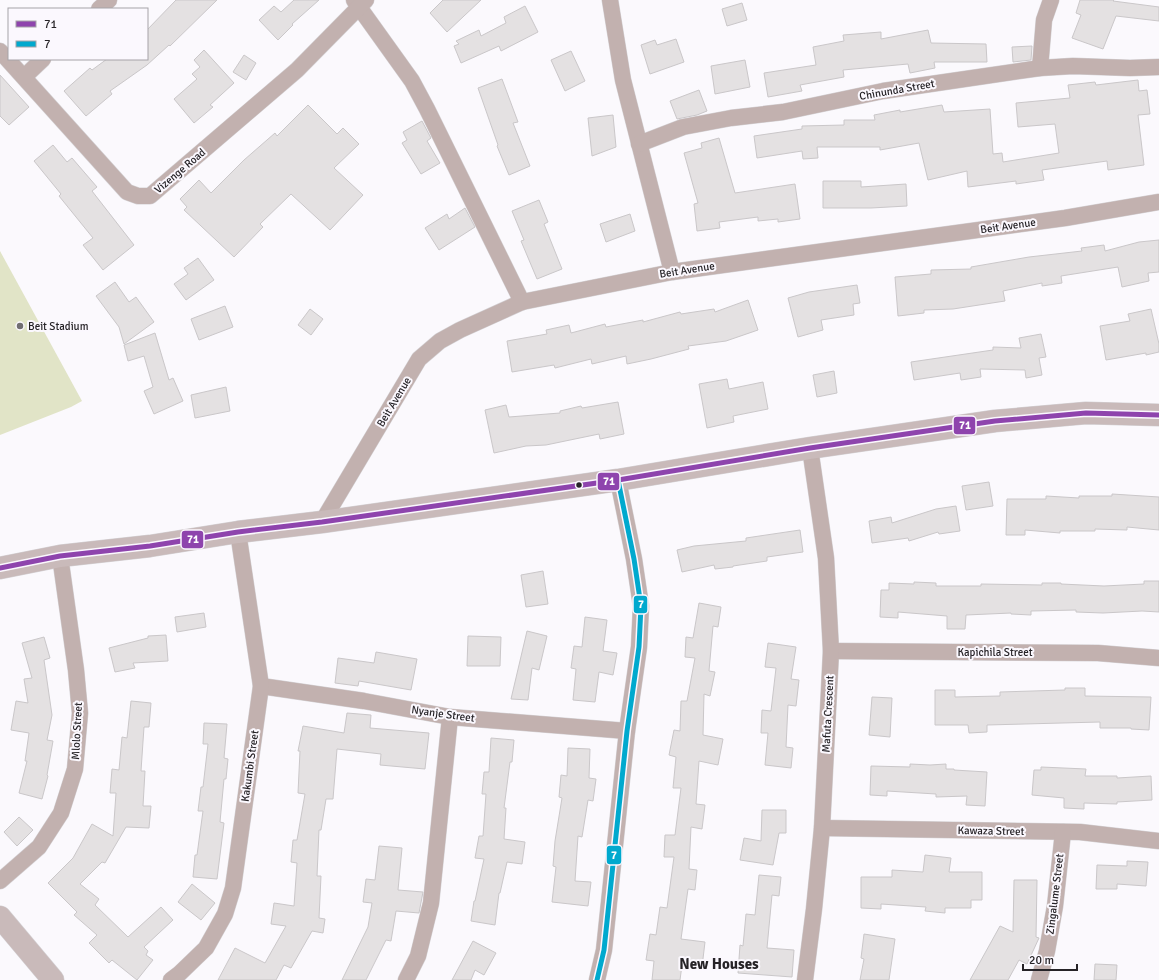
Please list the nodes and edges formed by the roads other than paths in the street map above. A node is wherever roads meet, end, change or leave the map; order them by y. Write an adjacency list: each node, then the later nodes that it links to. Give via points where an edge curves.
1 (109, 0): 5 (street)
2 (610, 0): 13 (street, via 623,80)
3 (1051, 0): 11 (street, via 1044,20)
4 (359, 2): 12 (street, Vizenge Road, via 297,70 150,196 138,196 127,192); 16 (street, via 412,81)
5 (100, 8)
6 (0, 51): 7 (street, Vizenge Road)
7 (8, 60)
8 (8, 60): 12 (street, Vizenge Road)
9 (42, 60): 12 (street)
10 (1159, 67): 11 (street, Chinunda Street)
11 (1040, 68): 13 (street, Chinunda Street, via 883,91 783,112 683,127)
12 (24, 77)
13 (639, 144): 15 (street)
14 (1159, 202): 15 (street, Beit Avenue, via 1065,218)
15 (672, 272): 16 (street, Beit Avenue)
16 (522, 302): 20 (street, Beit Avenue, via 440,341 419,360)
17 (1159, 415): 18 (street, via 1086,413 995,421)
18 (810, 448): 19 (street); 24 (street, Mafuta Crescent, via 826,558)
19 (618, 480): 20 (street); 28 (street, via 641,606 639,647)
20 (322, 522): 21 (street)
21 (238, 532): 22 (street, via 150,546); 26 (street, Kakumbi Street)
22 (60, 556): 23 (street); 32 (street, Mlolo Street, via 80,712 75,769 62,813 39,847)
23 (0, 568)
24 (831, 651): 25 (street, Kapichila Street, via 1098,653); 29 (street, Mafuta Crescent)
25 (1159, 658)
26 (261, 686): 27 (street, Nyanje Street); 35 (street, Kakumbi Street, via 233,888 225,914 206,948)
27 (450, 717): 28 (street, Nyanje Street); 36 (street, via 431,903 418,956)
28 (627, 731): 37 (street, via 604,950)
29 (822, 828): 30 (street, Kawaza Street); 38 (street, Mafuta Crescent)
30 (1063, 832): 31 (street, Kawaza Street); 39 (street, Zingalume Street, via 1055,906)
31 (1159, 841)
32 (0, 881)
33 (0, 917): 34 (street)
34 (53, 980)
35 (171, 980)
36 (406, 980)
37 (597, 980)
38 (805, 980)
39 (1039, 980)

